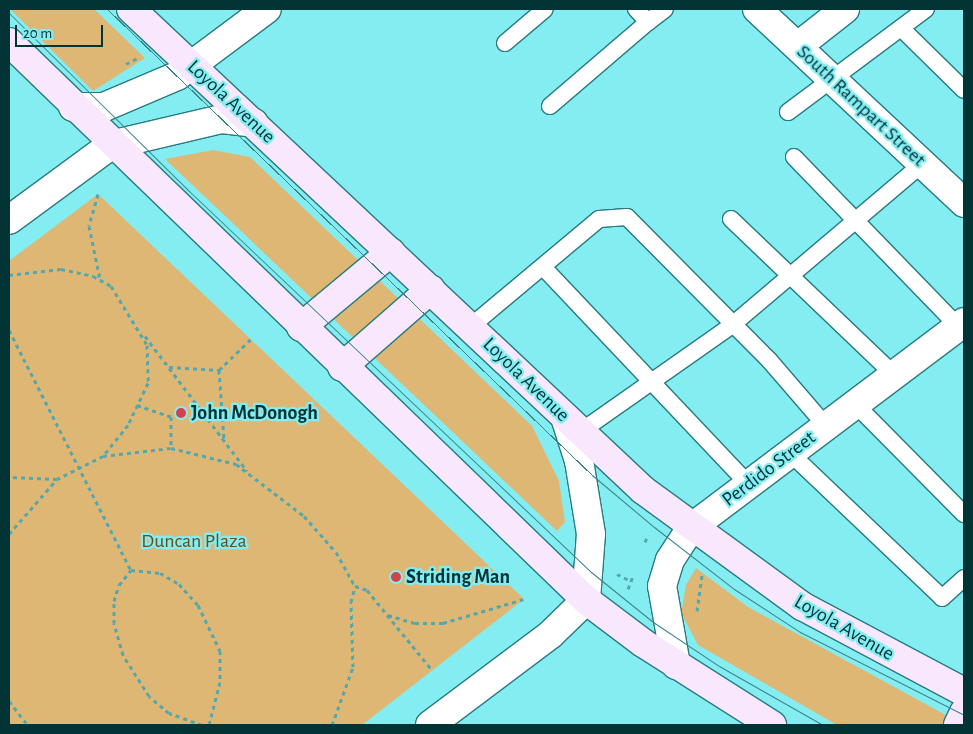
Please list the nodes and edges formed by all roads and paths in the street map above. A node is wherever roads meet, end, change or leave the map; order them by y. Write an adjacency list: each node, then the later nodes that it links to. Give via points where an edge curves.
1 (131, 9): 14 (main road, Loyola Avenue)
2 (267, 9): 14 (street)
3 (545, 9): 12 (lane)
4 (636, 9): 9 (lane)
5 (665, 9): 9 (lane)
6 (757, 9): 13 (street, South Rampart Street)
7 (845, 9): 13 (street)
8 (926, 9): 10 (lane)
9 (648, 22): 17 (lane)
10 (901, 28): 15 (lane); 16 (lane)
11 (9, 42): 18 (main road)
12 (505, 43)
13 (798, 46): 15 (street, South Rampart Street)
14 (192, 65): 18 (street, via 177,76 104,107); 20 (main road, Loyola Avenue)
15 (832, 79): 19 (lane); 23 (street, South Rampart Street)
16 (964, 90)
17 (550, 106)
18 (73, 107): 21 (main road)
19 (788, 112)
20 (254, 123): 21 (street, via 222,120); 29 (main road, Loyola Avenue)
21 (112, 145): 27 (street); 37 (main road)
22 (794, 157): 28 (lane)
23 (922, 164): 25 (street, South Rampart Street); 28 (lane)
24 (98, 194): 33 (path, via 89,226)
25 (964, 203)
26 (731, 219): 32 (lane)
27 (9, 220)
28 (856, 220): 32 (lane); 35 (lane)
29 (391, 252): 34 (main road, Loyola Avenue); 37 (main road)
30 (543, 267): 36 (lane, via 599,219 627,217); 38 (lane); 46 (lane)
31 (9, 275): 33 (path, via 61,269)
32 (792, 277): 36 (lane); 45 (lane)
33 (100, 280): 39 (path, via 111,286)
34 (431, 290): 38 (main road, Loyola Avenue); 43 (main road)
35 (961, 324): 45 (street, Perdido Street)
36 (731, 326): 46 (lane); 50 (lane, via 769,360)
37 (301, 327): 43 (main road)
38 (470, 327): 49 (main road, Loyola Avenue)
39 (138, 328): 42 (path); 48 (path, via 147,345 148,383)
40 (9, 330): 55 (path)
41 (251, 339): 44 (path)
42 (168, 367): 44 (path); 51 (path)
43 (342, 367): 70 (main road)
44 (219, 370): 51 (path)
45 (894, 375): 47 (street, Perdido Street)
46 (653, 378): 49 (lane); 59 (lane)
47 (855, 404): 50 (street, Perdido Street); 60 (lane)
48 (137, 406): 52 (path, via 171,417); 54 (path)
49 (573, 425): 61 (main road, Loyola Avenue); 70 (street, via 591,534)
50 (826, 426): 53 (street, Perdido Street)
51 (224, 441): 56 (path)
52 (171, 448): 54 (path); 56 (path, via 211,454)
53 (790, 454): 59 (street, Perdido Street); 66 (lane, via 942,598)
54 (102, 456): 55 (path)
55 (80, 469): 58 (path); 63 (path)
56 (249, 473): 68 (path, via 304,516 336,552)
57 (9, 477): 58 (path)
58 (57, 479): 62 (path)
59 (748, 485): 61 (street, Perdido Street)
60 (964, 514)
61 (690, 528): 73 (street, Perdido Street, via 670,560 662,586); 75 (main road, Loyola Avenue, via 802,606)
62 (9, 534)
63 (131, 570): 79 (path, via 118,585 114,601 114,623 123,655 149,696 169,713); 80 (path, via 160,573 179,584 198,605 220,651 220,682)
64 (612, 572): 67 (path)
65 (702, 574): 72 (path)
66 (964, 578)
67 (631, 581)
68 (355, 586): 71 (path, via 367,590); 81 (path, via 351,602 353,667)
69 (524, 599): 71 (path, via 443,622 415,623)
70 (586, 600): 73 (main road); 82 (street, via 551,634)
71 (388, 615): 74 (path)
72 (696, 620)
73 (676, 665): 83 (main road)
74 (432, 670)
75 (964, 692)
76 (9, 701): 78 (path)
77 (964, 712): 84 (main road)
78 (28, 725)
79 (202, 725)
80 (209, 725)
81 (332, 725)
82 (430, 725)
83 (772, 725)
84 (958, 725)

